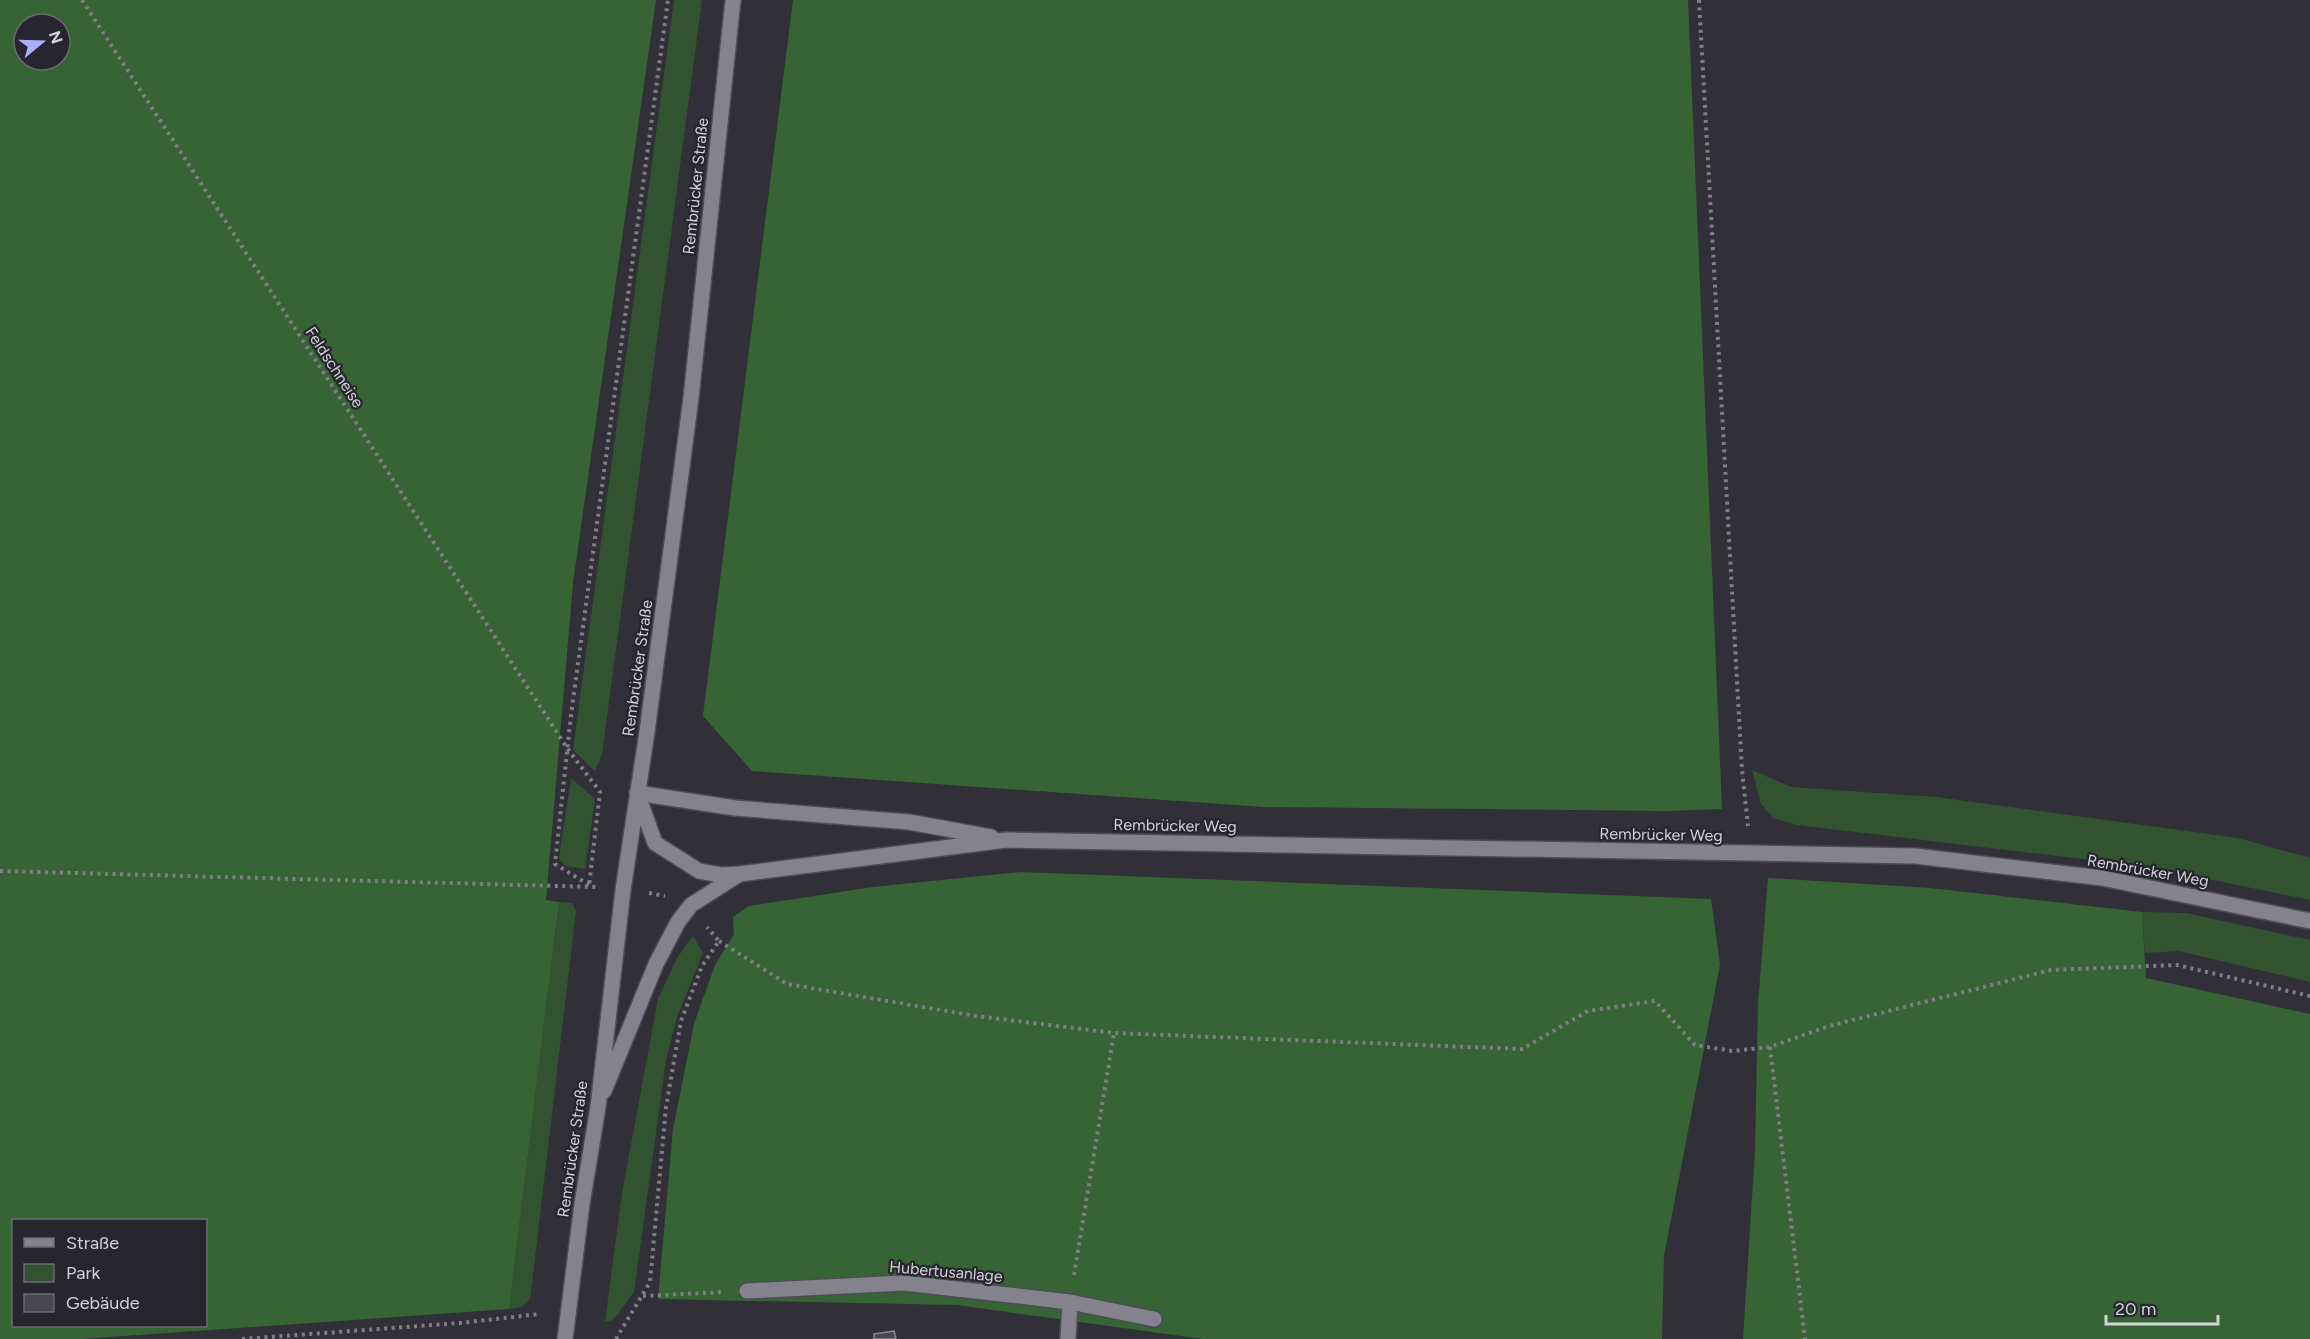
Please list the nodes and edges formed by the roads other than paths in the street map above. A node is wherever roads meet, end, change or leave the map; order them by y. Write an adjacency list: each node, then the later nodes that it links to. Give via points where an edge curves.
1 (733, 0): 2 (street, Rembrücker Straße, via 691,398)
2 (637, 794): 3 (street, Rembrücker Weg, via 735,808 909,822); 4 (street, Rembrücker Weg, via 655,843 699,871); 6 (street, Rembrücker Straße)
3 (1006, 840): 4 (street, Rembrücker Weg); 5 (street, Rembrücker Weg, via 1916,856 2102,878)
4 (739, 874): 6 (street, via 691,905 678,921 656,964)
5 (2310, 921)
6 (598, 1107): 10 (street, Rembrücker Straße)
7 (747, 1291): 8 (street, Hubertusanlage, via 904,1282)
8 (1070, 1302): 9 (street, Hubertusanlage); 11 (street)
9 (1154, 1319)
10 (565, 1339)
11 (1068, 1339)

